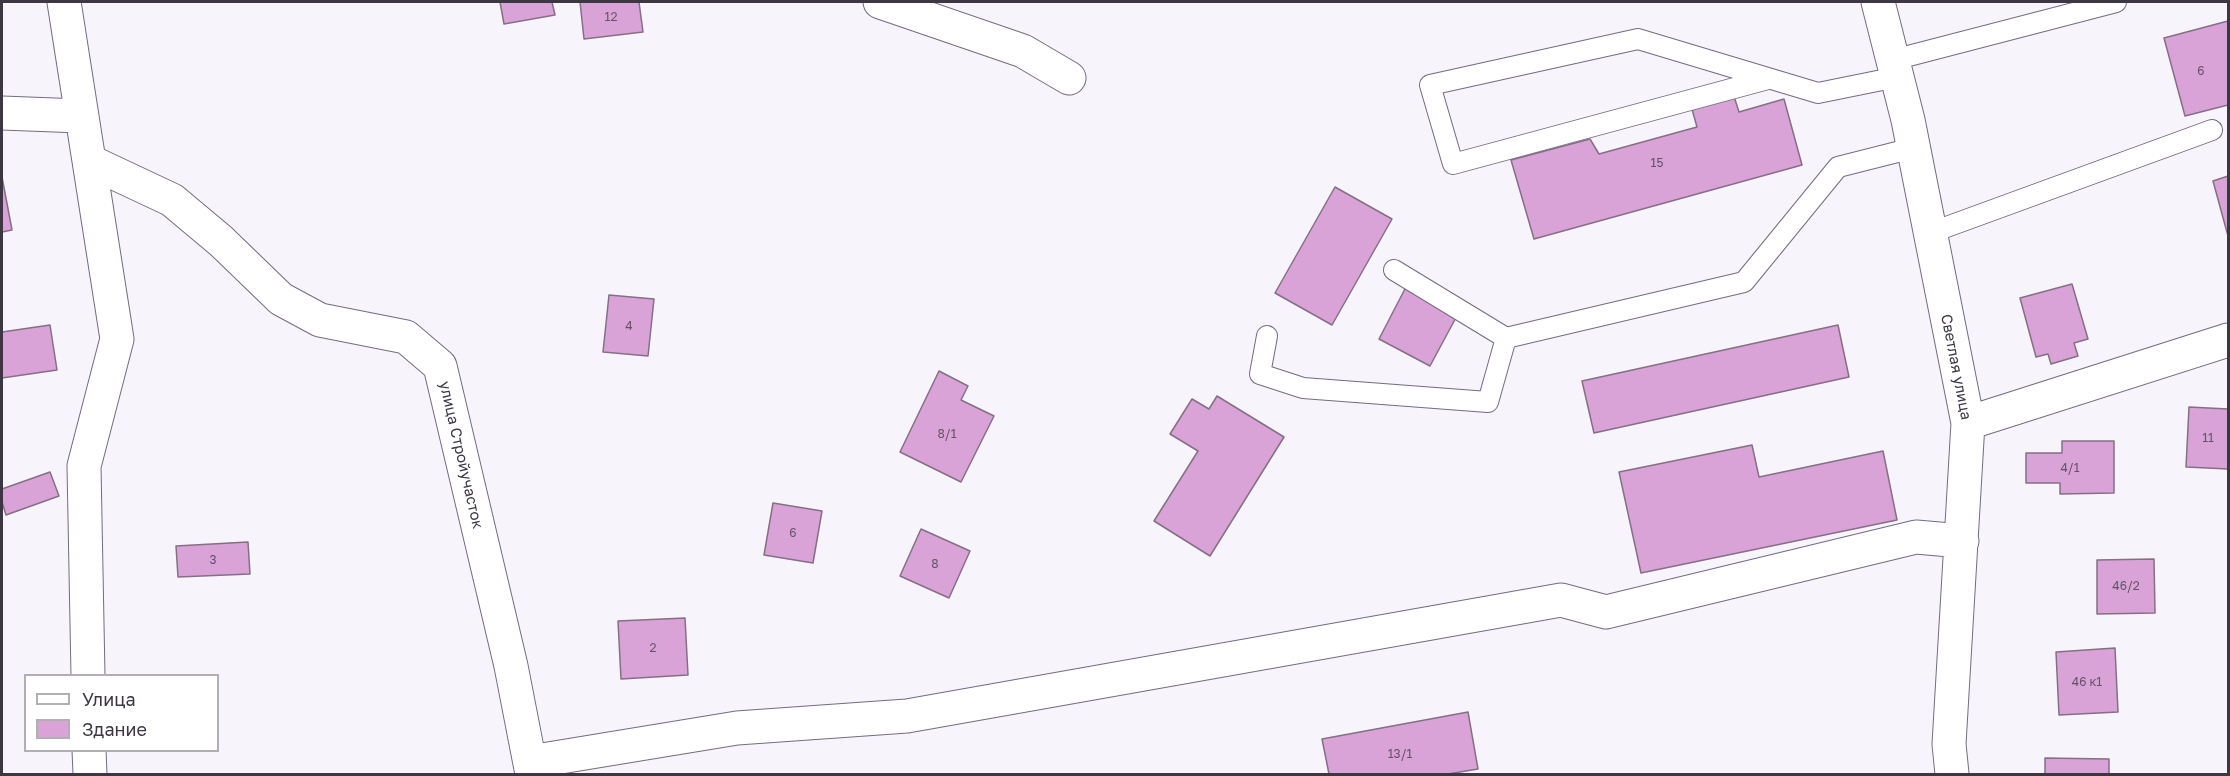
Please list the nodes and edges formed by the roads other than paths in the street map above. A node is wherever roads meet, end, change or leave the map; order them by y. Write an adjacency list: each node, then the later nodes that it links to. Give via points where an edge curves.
1 (64, 2): 9 (street)
2 (880, 2): 6 (street, via 1023,51)
3 (1878, 2): 5 (street, Светлая улица)
4 (2116, 2): 5 (lane)
5 (1895, 69): 7 (lane, via 1818,93); 11 (street, Светлая улица)
6 (1069, 78)
7 (1768, 79): 7 (lane, via 1638,39 1430,85 1453,164)
8 (2, 113): 9 (street)
9 (81, 116): 12 (street)
10 (2212, 130): 13 (lane)
11 (1913, 148): 13 (street, Светлая улица); 16 (lane, via 1838,167 1744,282)
12 (89, 161): 20 (street, via 117,339 84,466); 22 (street, улица Стройучасток, via 172,200 281,298 320,320 406,337 440,366 511,666)
13 (1930, 233): 18 (street, Светлая улица)
14 (1394, 270): 16 (lane)
15 (1267, 336): 16 (lane, via 1260,374 1303,388 1488,402)
16 (1506, 338)
17 (2229, 340): 18 (street)
18 (1968, 423): 19 (street, Светлая улица)
19 (1962, 541): 22 (street, via 1916,537 1606,612 1561,600 907,716 737,728); 24 (street, Светлая улица, via 1949,744)
20 (88, 674)
21 (89, 752): 23 (street)
22 (531, 768)
23 (90, 774)
24 (1952, 774)

